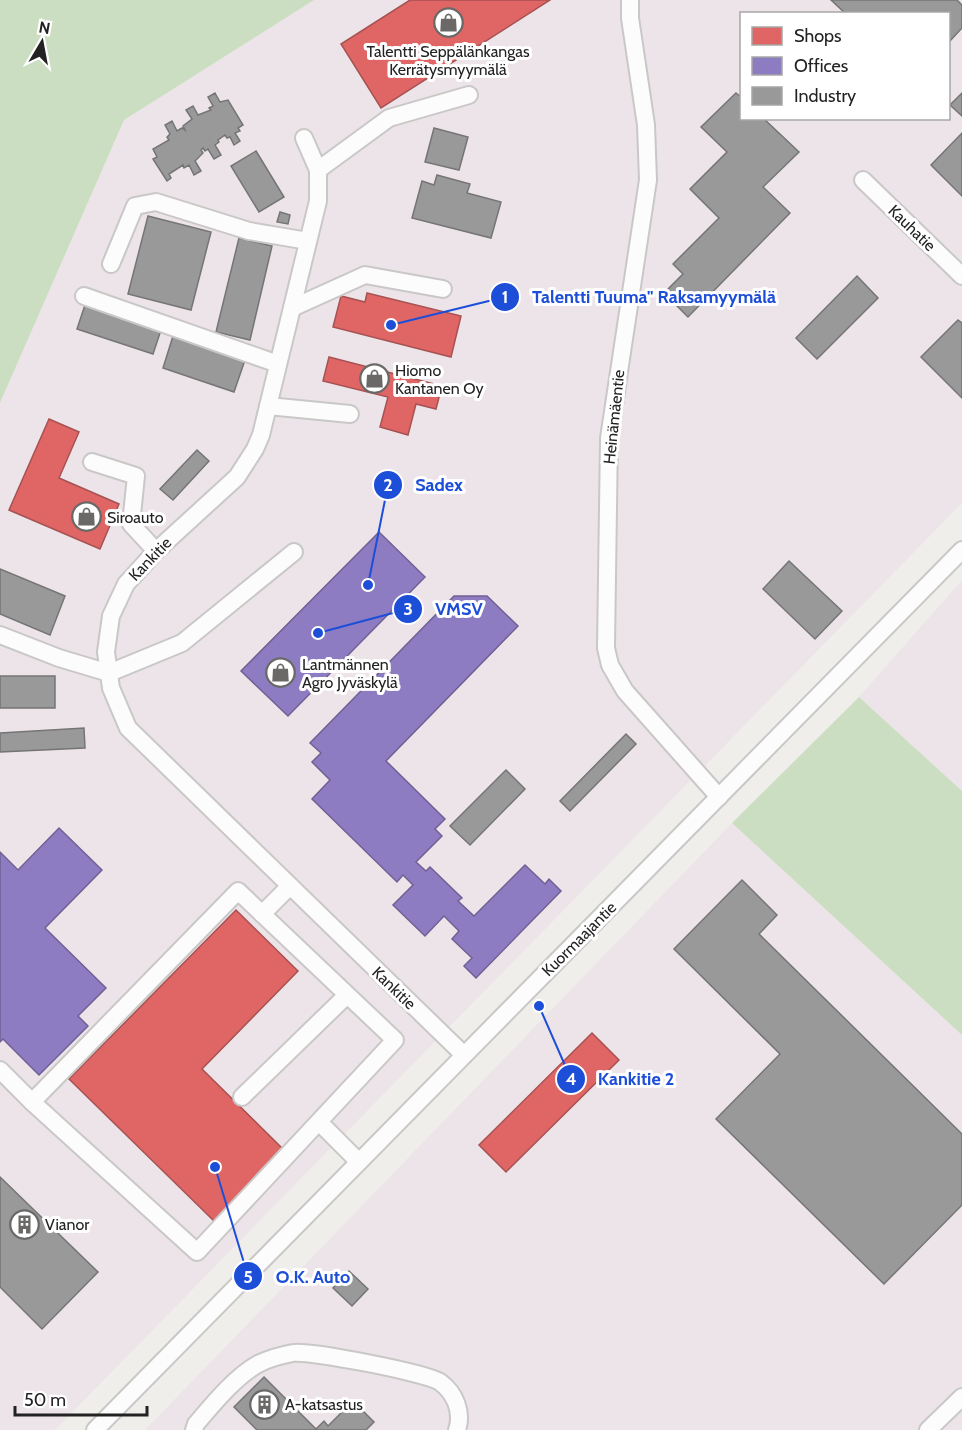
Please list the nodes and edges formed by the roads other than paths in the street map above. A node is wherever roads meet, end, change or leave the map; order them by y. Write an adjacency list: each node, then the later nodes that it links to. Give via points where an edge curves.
1 (630, 0): 21 (street, Heinämäentie, via 646,125 648,180 609,438 606,648 624,691)
2 (469, 95): 4 (street, via 389,118)
3 (304, 138): 4 (street, Kankitie)
4 (318, 170): 6 (street, Kankitie, via 318,201)
5 (863, 180): 8 (street, Kauhatie)
6 (308, 241): 7 (street, via 249,231 156,202 135,206); 11 (street, Kankitie)
7 (111, 264)
8 (962, 276)
9 (443, 289): 11 (street, via 365,275)
10 (84, 296): 12 (street)
11 (292, 308): 12 (street, Kankitie)
12 (278, 364): 13 (street, Kankitie)
13 (268, 406): 14 (street); 17 (street, Kankitie, via 261,435 237,477)
14 (350, 414)
15 (92, 462): 17 (street, via 136,476 131,524)
16 (962, 550): 21 (street, Kuormaajantie)
17 (156, 551): 20 (street, Kankitie, via 126,584 111,616 106,652)
18 (294, 552): 20 (street, via 182,643)
19 (0, 635): 20 (street)
20 (109, 674): 22 (street, Kankitie, via 128,728)
21 (719, 797): 25 (street, Kuormaajantie)
22 (290, 886): 23 (street); 25 (street, Kankitie)
23 (262, 914): 24 (street); 28 (street, via 238,891)
24 (346, 996): 27 (street); 29 (street, via 395,1040)
25 (464, 1055): 30 (street, Kuormaajantie)
26 (0, 1070): 28 (street)
27 (242, 1097)
28 (33, 1102): 29 (street, via 197,1252)
29 (320, 1122): 30 (street)
30 (359, 1162): 32 (street, Kuormaajantie)
31 (962, 1397): 35 (street)
32 (95, 1430)
33 (194, 1430): 34 (street, via 223,1392 258,1364 296,1352 364,1362 439,1381 457,1401)
34 (457, 1430)
35 (928, 1430)

